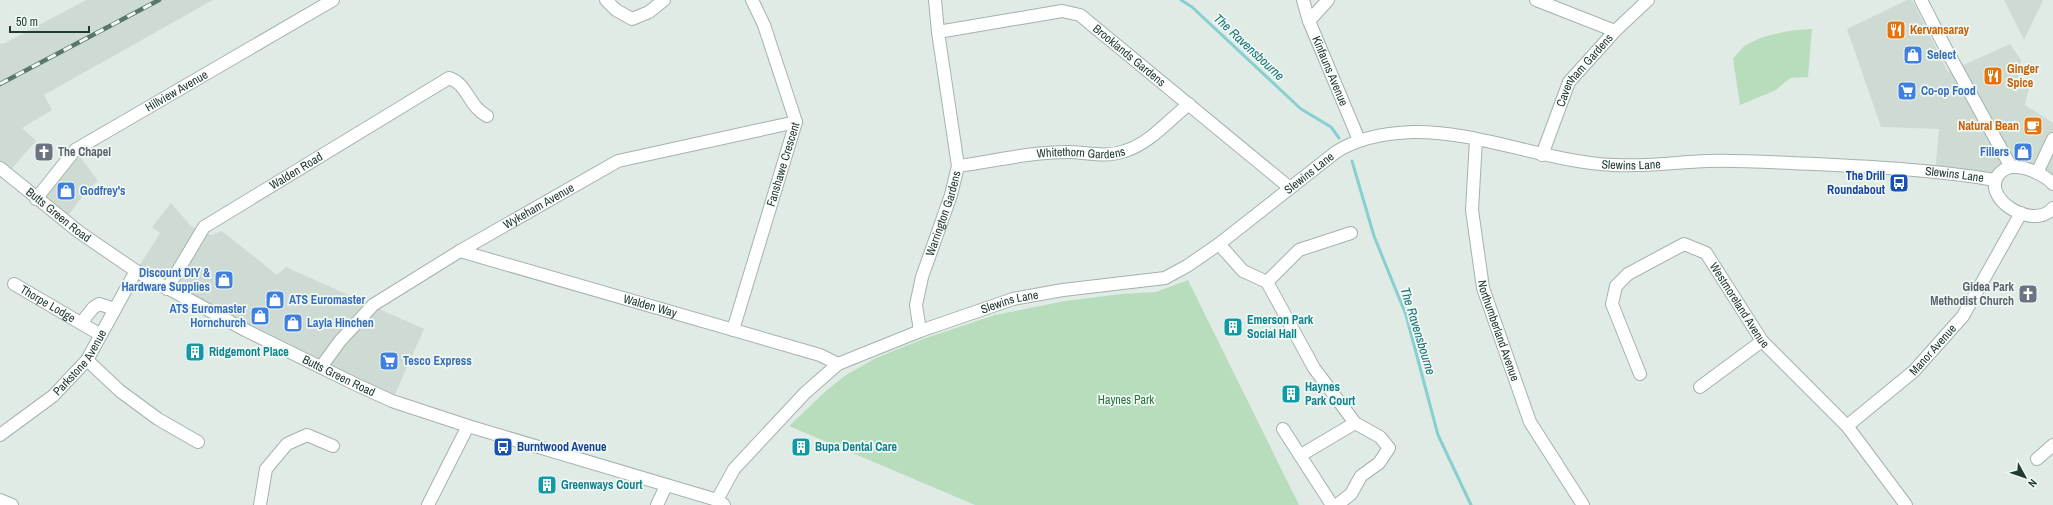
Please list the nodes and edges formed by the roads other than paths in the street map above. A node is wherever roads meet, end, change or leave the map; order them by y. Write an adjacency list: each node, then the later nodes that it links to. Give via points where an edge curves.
1 (333, 0): 28 (street, Hillview Avenue, via 76,150)
2 (606, 0): 3 (street, via 616,10 632,19 649,12)
3 (664, 0)
4 (752, 0): 16 (street, Fanshawe Crescent, via 764,25)
5 (935, 0): 13 (street, Warrington Gardens)
6 (1303, 0): 11 (street, Kinfauns Avenue)
7 (1328, 0): 11 (street)
8 (1536, 0): 12 (street)
9 (1648, 0): 12 (street, Cavenham Gardens)
10 (1922, 0): 22 (street, via 1946,51)
11 (1309, 22): 18 (street, Kinfauns Avenue)
12 (1615, 31): 20 (street, Cavenham Gardens, via 1569,82)
13 (938, 32): 14 (street, Brooklands Gardens, via 1062,11 1072,12 1080,15); 21 (street, Warrington Gardens)
14 (1189, 104): 21 (street, Whitethorn Gardens, via 1145,141 1125,151 1101,156 1068,152 1036,154); 27 (street, Brooklands Gardens)
15 (487, 116): 37 (street, Walden Road, via 478,111 458,81 449,78 204,227)
16 (796, 122): 33 (street, Wykeham Avenue, via 618,161); 40 (street, Fanshawe Crescent)
17 (2053, 139): 24 (street)
18 (1359, 140): 19 (street, Slewins Lane, via 1384,134 1413,132); 27 (street, Slewins Lane, via 1341,149)
19 (1476, 140): 20 (street, Slewins Lane); 68 (street, Northumberland Avenue, via 1472,210 1482,288 1530,422)
20 (1542, 156): 25 (street, Slewins Lane, via 1613,165 1724,161 1886,167)
21 (958, 166): 41 (street, Warrington Gardens, via 951,195 922,277 916,305)
22 (2011, 167): 24 (street); 25 (street)
23 (0, 168): 28 (street, Butts Green Road)
24 (2037, 173): 26 (street)
25 (1995, 180): 29 (street, via 1999,198)
26 (2053, 184)
27 (1290, 188): 32 (street, Slewins Lane)
28 (36, 199): 34 (street, Butts Green Road)
29 (2021, 213): 30 (street, via 2037,216); 51 (street, Manor Avenue, via 1963,316 1914,371)
30 (2051, 214)
31 (1351, 233): 35 (street, via 1299,250)
32 (1219, 244): 35 (street, via 1243,271); 41 (street, Slewins Lane, via 1165,278 1063,290 1013,299)
33 (460, 252): 40 (street, Walden Way); 46 (street, Wykeham Avenue, via 373,304 340,340)
34 (136, 271): 37 (street, Butts Green Road); 38 (street, Parkstone Avenue)
35 (1267, 282): 49 (street, via 1314,368)
36 (14, 284): 39 (street, Thorpe Lodge)
37 (167, 289): 46 (street, Butts Green Road)
38 (115, 309): 39 (street, Thorpe Lodge, via 99,304); 42 (street, Parkstone Avenue)
39 (80, 323): 42 (street, Thorpe Lodge)
40 (733, 330): 45 (street, Walden Way, via 820,355)
41 (920, 331): 45 (street, Slewins Lane)
42 (101, 335): 44 (street, Parkstone Avenue)
43 (1762, 341): 47 (street, Westmoreland Avenue, via 1706,253 1684,244 1628,274 1616,286 1612,304); 48 (street); 51 (street, Westmoreland Avenue)
44 (87, 360): 53 (street, Parkstone Avenue, via 53,396); 54 (street, via 120,391 158,419)
45 (838, 364): 61 (street, Slewins Lane, via 805,392 734,469)
46 (321, 367): 50 (street, Butts Green Road, via 392,400)
47 (1640, 374)
48 (1700, 387)
49 (1355, 423): 57 (street); 67 (street, via 1380,437 1390,448 1379,463 1361,476 1350,494)
50 (468, 426): 59 (street, Butts Green Road); 64 (street)
51 (1847, 426): 69 (street, Westmoreland Avenue)
52 (1284, 429): 57 (street)
53 (0, 435)
54 (198, 442)
55 (2053, 445): 58 (street)
56 (333, 446): 63 (street, via 307,435 287,444 266,469)
57 (1301, 455): 66 (street)
58 (2037, 459)
59 (666, 486): 61 (street, Butts Green Road); 65 (street)
60 (0, 500): 62 (street)
61 (721, 503)
62 (12, 505)
63 (260, 505)
64 (428, 505)
65 (656, 505)
66 (1332, 505)
67 (1337, 505)
68 (1583, 505)
69 (1906, 505)

